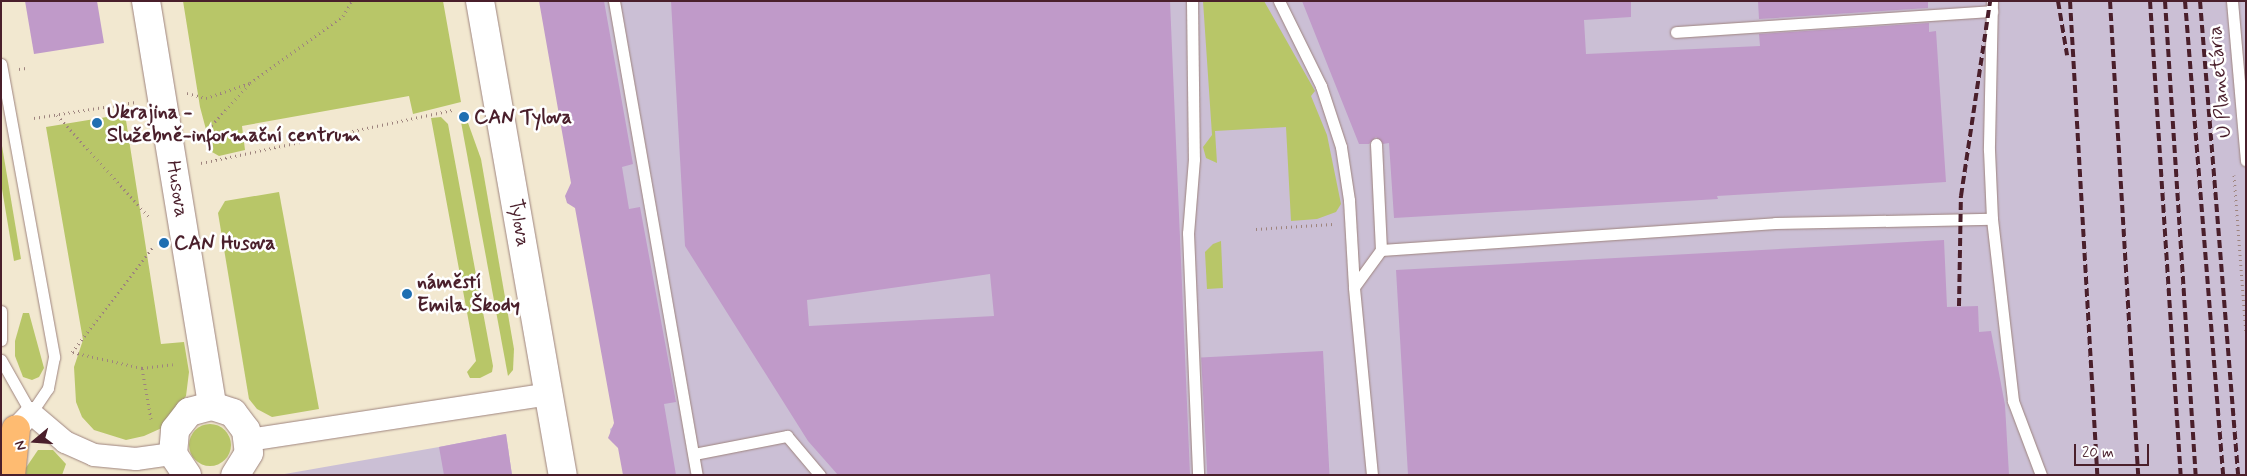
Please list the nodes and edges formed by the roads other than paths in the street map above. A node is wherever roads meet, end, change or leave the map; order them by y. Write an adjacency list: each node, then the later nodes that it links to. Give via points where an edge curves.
1 (146, 1): 19 (street, Husova)
2 (480, 1): 18 (street, Tylova)
3 (614, 1): 22 (lane)
4 (1192, 1): 29 (lane, via 1194,159 1188,233)
5 (1279, 1): 14 (lane, via 1321,86 1341,147)
6 (2232, 1): 11 (lane, U Planetária)
7 (1992, 6): 8 (lane); 12 (lane, via 1989,150)
8 (1676, 32)
9 (1, 64): 20 (lane, via 54,357 48,388)
10 (1376, 144): 13 (lane)
11 (2246, 160)
12 (1992, 219): 13 (lane, via 1775,223); 31 (lane, via 2013,401)
13 (1381, 250): 14 (lane)
14 (1354, 287): 30 (lane)
15 (1, 311): 16 (lane)
16 (1, 340)
17 (1, 360): 20 (lane)
18 (549, 394): 21 (street); 26 (street, Tylova)
19 (212, 406): 21 (street, via 237,416); 23 (street, via 190,412 175,430)
20 (16, 429): 23 (street, via 65,442 94,455); 24 (main road)
21 (249, 440): 25 (street, via 244,464)
22 (694, 454): 27 (lane); 28 (lane, via 787,436)
23 (180, 464)
24 (11, 475)
25 (234, 475)
26 (563, 475)
27 (697, 475)
28 (820, 475)
29 (1198, 475)
30 (1372, 475)
31 (2041, 475)

